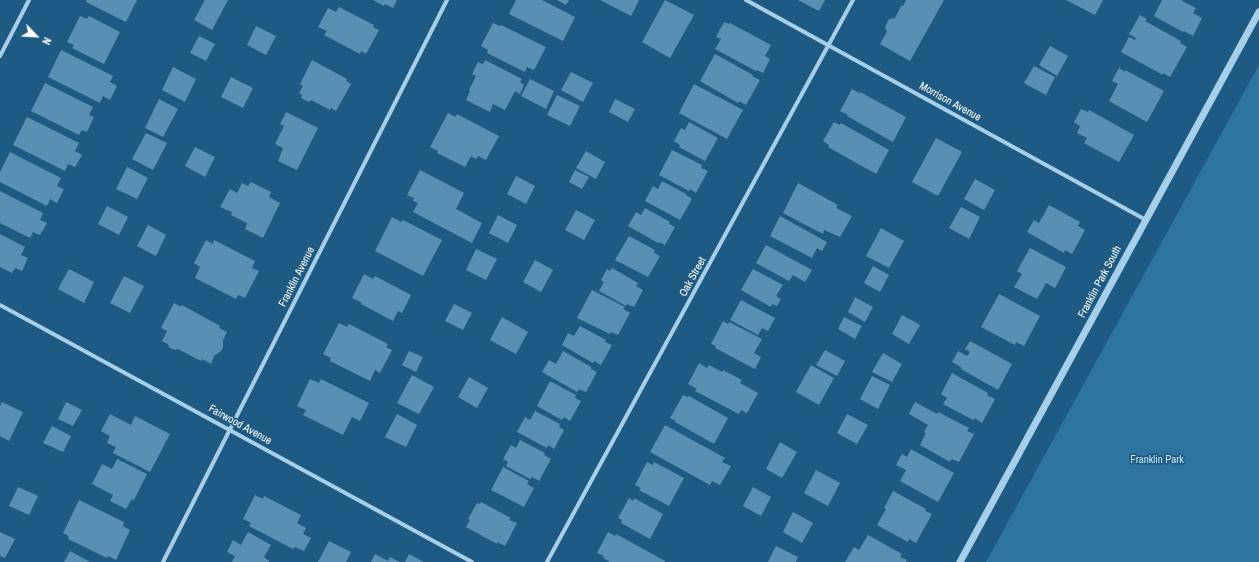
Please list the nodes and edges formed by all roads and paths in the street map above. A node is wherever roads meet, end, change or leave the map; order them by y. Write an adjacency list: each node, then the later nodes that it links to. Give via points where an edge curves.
1 (29, 0): 7 (street)
2 (447, 0): 10 (street, Franklin Avenue)
3 (746, 0): 6 (street, Morrison Avenue)
4 (853, 0): 6 (street, Oak Street)
5 (1259, 12): 8 (street, Franklin Park South)
6 (828, 46): 8 (street, Morrison Avenue); 13 (street, Oak Street)
7 (0, 56)
8 (1146, 220): 14 (street, Franklin Park South)
9 (0, 305): 10 (street, Fairwood Avenue)
10 (230, 430): 11 (street, Franklin Avenue); 12 (street, Fairwood Avenue)
11 (163, 562)
12 (472, 562)
13 (548, 562)
14 (960, 562)

